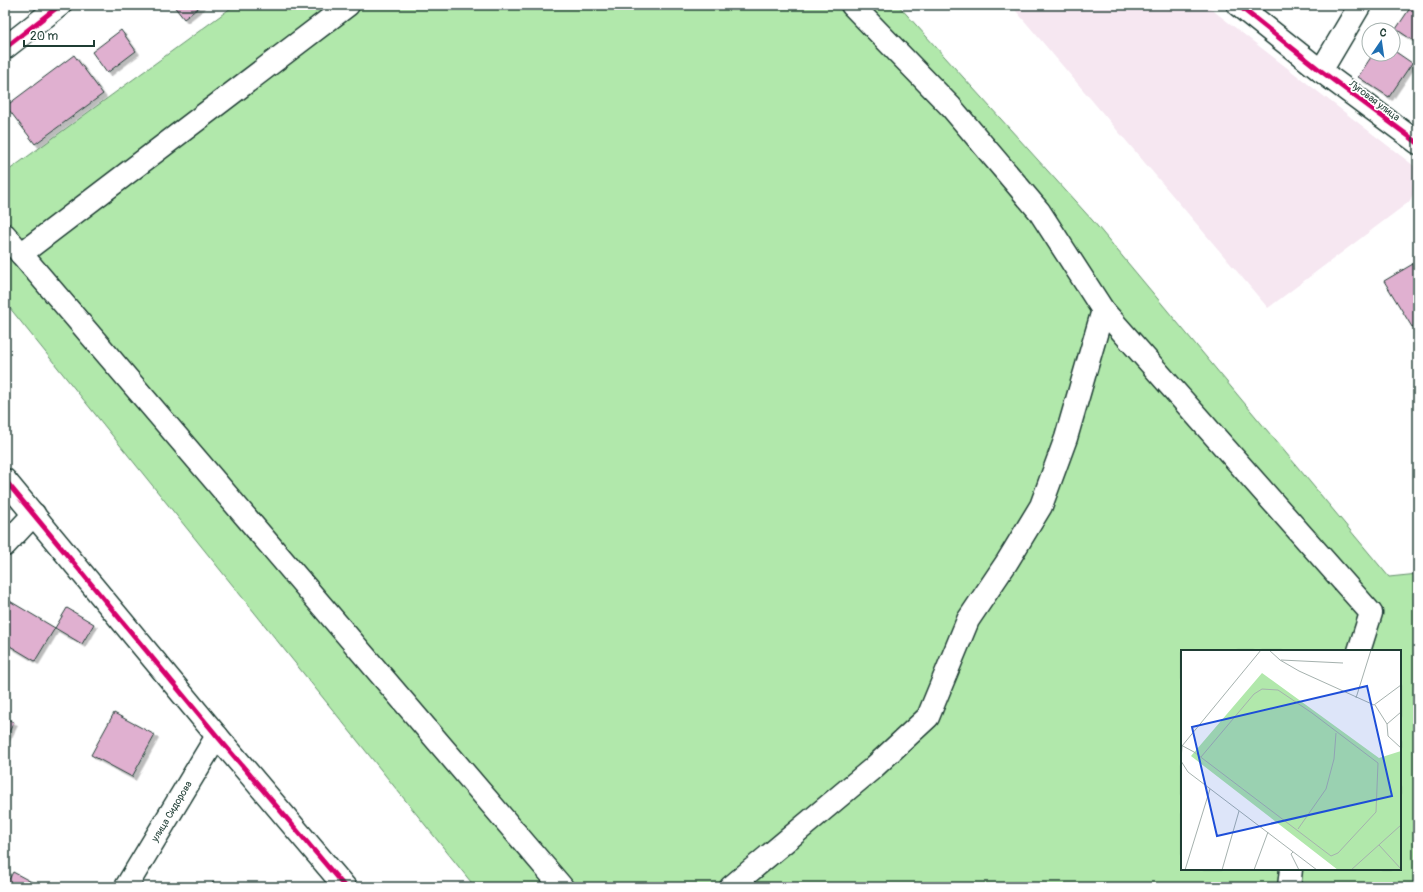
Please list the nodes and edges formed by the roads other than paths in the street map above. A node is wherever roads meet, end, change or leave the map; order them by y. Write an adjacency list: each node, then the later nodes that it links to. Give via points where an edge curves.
1 (60, 5): 6 (street)
2 (348, 5): 10 (street)
3 (852, 5): 11 (street, via 951,107 1039,211)
4 (1238, 5): 7 (street, Луговая улица)
5 (1360, 5): 7 (street)
6 (5, 48)
7 (1321, 71): 8 (street, Луговая улица)
8 (1418, 143)
9 (5, 235): 10 (street)
10 (21, 254): 20 (street)
11 (1103, 310): 15 (street, via 1371,613); 21 (street, via 1066,438 1041,506 968,620 928,718 872,769)
12 (5, 480): 13 (street)
13 (34, 514): 14 (street); 16 (street)
14 (5, 545)
15 (1359, 650)
16 (217, 736): 18 (street, улица Сидорова); 19 (street)
17 (1291, 870): 22 (street)
18 (126, 887)
19 (346, 887)
20 (562, 887)
21 (731, 887)
22 (1289, 887)

